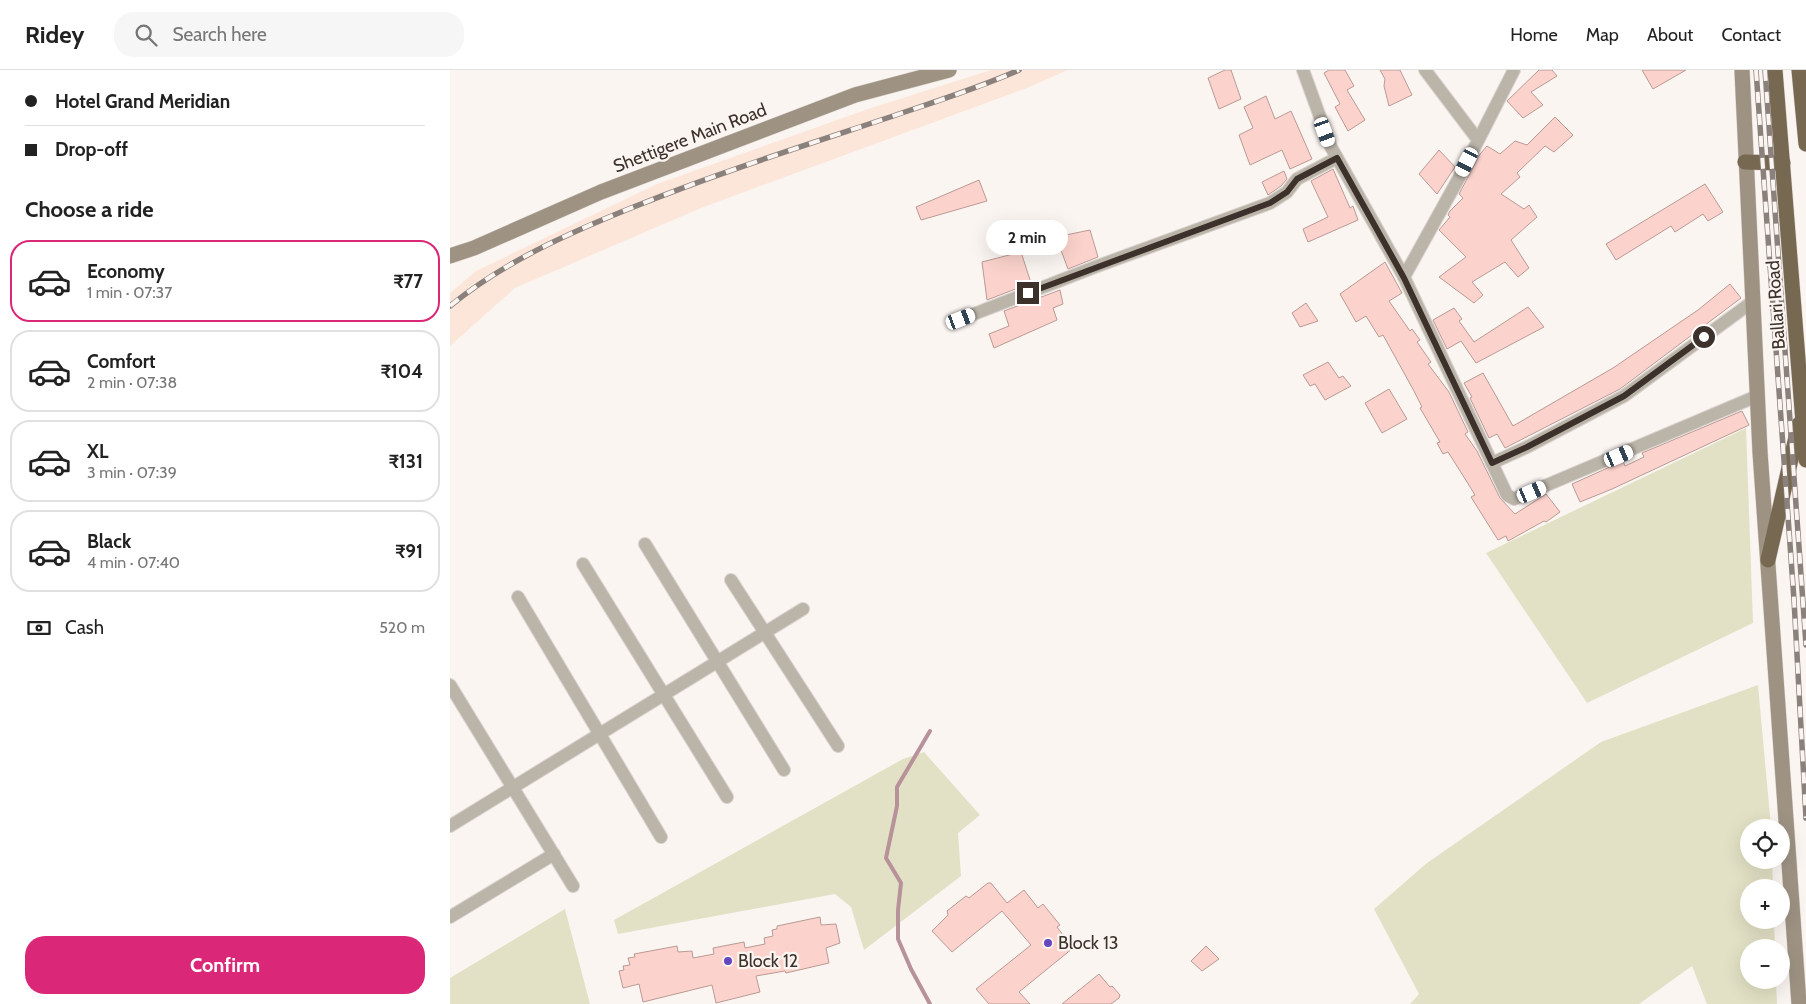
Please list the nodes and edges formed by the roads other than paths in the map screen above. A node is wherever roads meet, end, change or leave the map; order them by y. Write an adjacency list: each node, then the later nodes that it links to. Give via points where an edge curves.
1 (949, 70): 14 (street, Shettigere Main Road, via 855,95 601,192)
2 (1303, 70): 11 (street)
3 (1425, 70): 8 (street)
4 (1514, 70): 8 (street)
5 (1742, 70): 12 (street)
6 (1775, 70): 13 (highway, Ballari Road)
7 (1799, 70): 9 (highway)
8 (1478, 140): 15 (street)
9 (1806, 140): 10 (highway)
10 (1806, 144)
11 (1337, 158): 15 (street); 17 (street, via 1297,179 1287,192 1270,203)
12 (1745, 162): 13 (highway); 16 (street)
13 (1784, 163): 19 (highway, Ballari Road)
14 (450, 256)
15 (1404, 278): 21 (street)
16 (1752, 302): 18 (street); 21 (street, via 1624,396)
17 (961, 319)
18 (1757, 396): 21 (street, via 1514,499 1507,495); 23 (street)
19 (1803, 408): 20 (highway, Ballari Road); 23 (highway)
20 (1806, 460)
21 (1492, 463)
22 (645, 544): 29 (street)
23 (1768, 560): 42 (street)
24 (583, 564): 31 (street)
25 (731, 580): 28 (street)
26 (518, 596): 32 (street)
27 (803, 609): 28 (street)
28 (766, 632): 29 (street); 33 (street)
29 (716, 662): 31 (street); 34 (street)
30 (450, 685): 35 (street)
31 (665, 694): 32 (street); 36 (street)
32 (599, 734): 35 (street); 38 (street)
33 (838, 746)
34 (784, 770)
35 (513, 787): 37 (street); 39 (street)
36 (726, 798)
37 (450, 826)
38 (661, 837)
39 (554, 854): 40 (street); 41 (street)
40 (573, 886)
41 (450, 917)
42 (1799, 1004)

